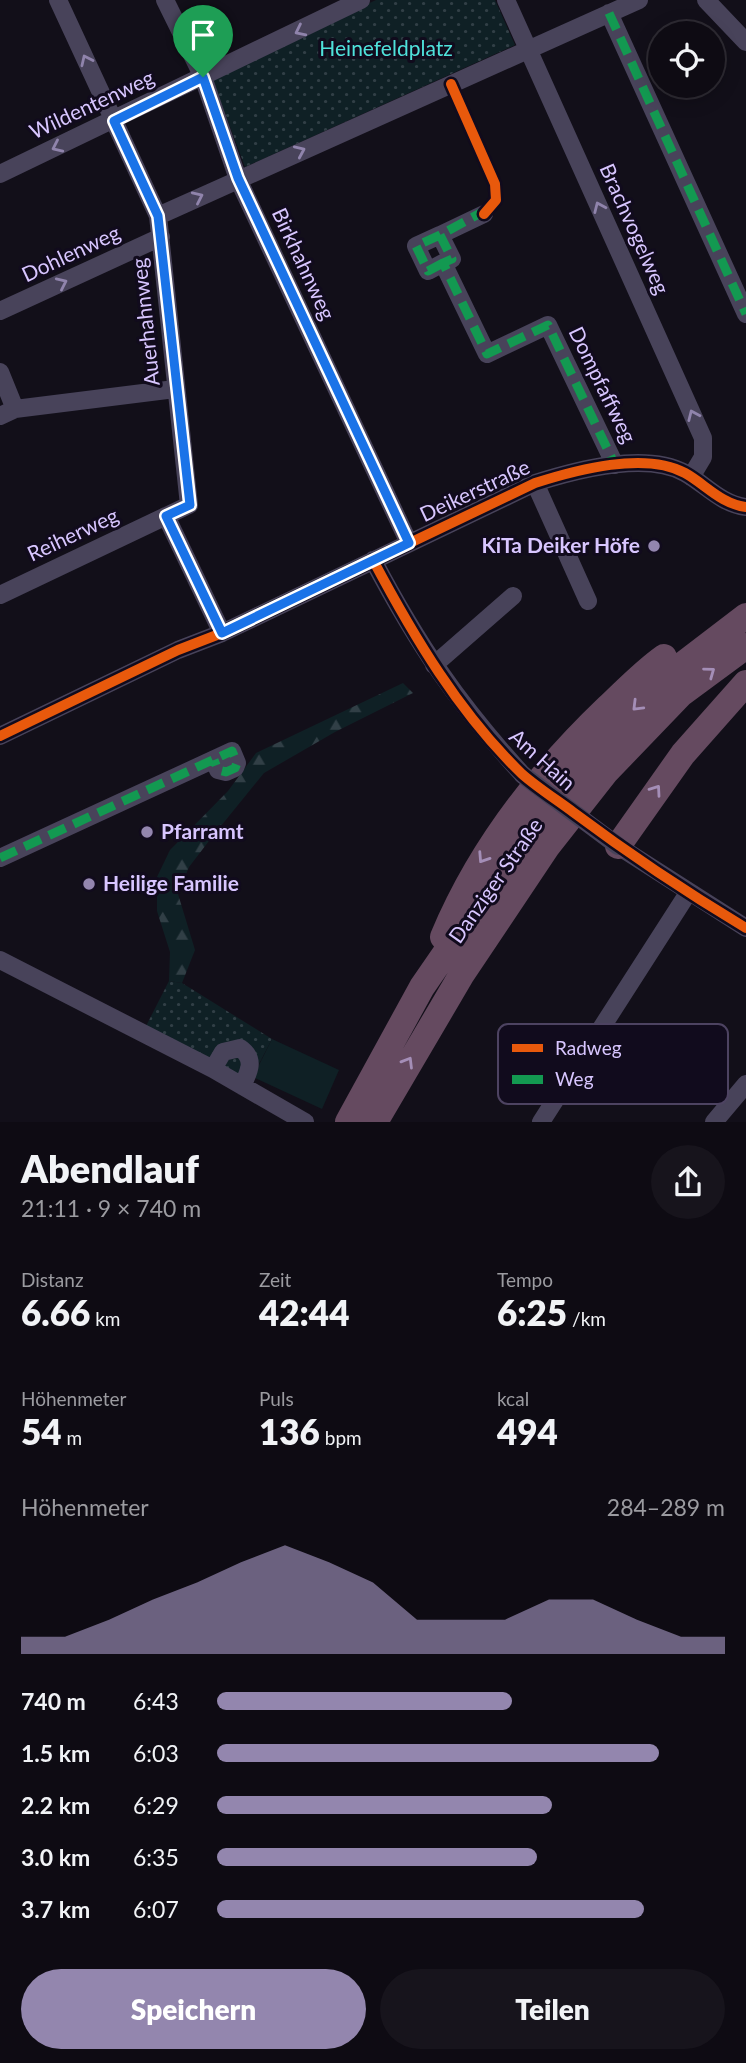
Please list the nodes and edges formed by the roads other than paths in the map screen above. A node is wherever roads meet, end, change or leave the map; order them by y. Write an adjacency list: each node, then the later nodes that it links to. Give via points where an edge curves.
1 (58, 0): 11 (street, Auerhahnweg, one-way to 1)
2 (165, 0): 10 (street, Birkhahnweg)
3 (361, 0): 10 (street, one-way to 10)
4 (506, 0): 9 (street, Brachvogelweg)
5 (639, 0): 7 (street)
6 (706, 0): 8 (street)
7 (609, 13): 9 (street); 20 (street)
8 (746, 42)
9 (527, 48): 13 (street, one-way to 9); 25 (street, Brachvogelweg, one-way to 9, via 703,457 703,438)
10 (203, 77): 11 (street, Wildentenweg); 13 (street, Birkhahnweg)
11 (114, 121): 12 (street, Wildentenweg, one-way to 12); 15 (street, Auerhahnweg)
12 (0, 174)
13 (238, 178): 15 (street, one-way to 13); 29 (street, Birkhahnweg)
14 (484, 214): 16 (street)
15 (158, 216): 17 (street, Auerhahnweg)
16 (440, 235): 18 (street, Dompfaffweg, via 452,259); 18 (street, via 416,246 428,271)
17 (161, 237): 19 (street, Dohlenweg, one-way to 17); 22 (street, Auerhahnweg)
18 (443, 263): 24 (street, Dompfaffweg, via 487,354 548,325)
19 (0, 311)
20 (746, 314)
21 (0, 372): 23 (street)
22 (175, 389): 23 (street); 28 (street, Auerhahnweg, via 190,505)
23 (8, 412)
24 (615, 465): 25 (street, Deikerstraße, via 663,466); 26 (street, Deikerstraße)
25 (691, 477): 27 (street, Deikerstraße, via 713,493)
26 (535, 483): 29 (street, Deikerstraße); 34 (street)
27 (746, 507)
28 (166, 516): 31 (street, Reiherweg); 36 (street)
29 (409, 543): 30 (street, Deikerstraße)
30 (373, 561): 36 (street, Deikerstraße); 38 (street, Am Hain)
31 (0, 595)
32 (513, 596): 38 (street)
33 (746, 599): 47 (highway, one-way to 47, via 650,667 571,742 519,804 451,914)
34 (588, 601)
35 (746, 616): 47 (highway, Danziger Straße, one-way to 47, via 662,681 586,757)
36 (222, 633): 40 (street, Deikerstraße)
37 (746, 646): 55 (highway, Danziger Straße, one-way to 37, via 462,974 547,847 606,772 681,694)
38 (434, 665): 42 (street, Am Hain, bridge, via 473,720 523,775)
39 (746, 682): 42 (highway, one-way to 39, via 676,764)
40 (0, 736)
41 (214, 760): 43 (street)
42 (618, 846): 44 (street, Am Hain)
43 (0, 858)
44 (688, 893): 45 (street, Am Hain); 48 (street)
45 (746, 928)
46 (0, 960): 49 (street)
47 (422, 987): 54 (highway, Danziger Straße)
48 (604, 1024)
49 (213, 1069): 51 (street); 51 (street, via 223,1052 240,1048 250,1058)
50 (746, 1084): 57 (street)
51 (242, 1086): 53 (street)
52 (553, 1104): 56 (street)
53 (305, 1122)
54 (348, 1122)
55 (375, 1122)
56 (541, 1122)
57 (714, 1122)

